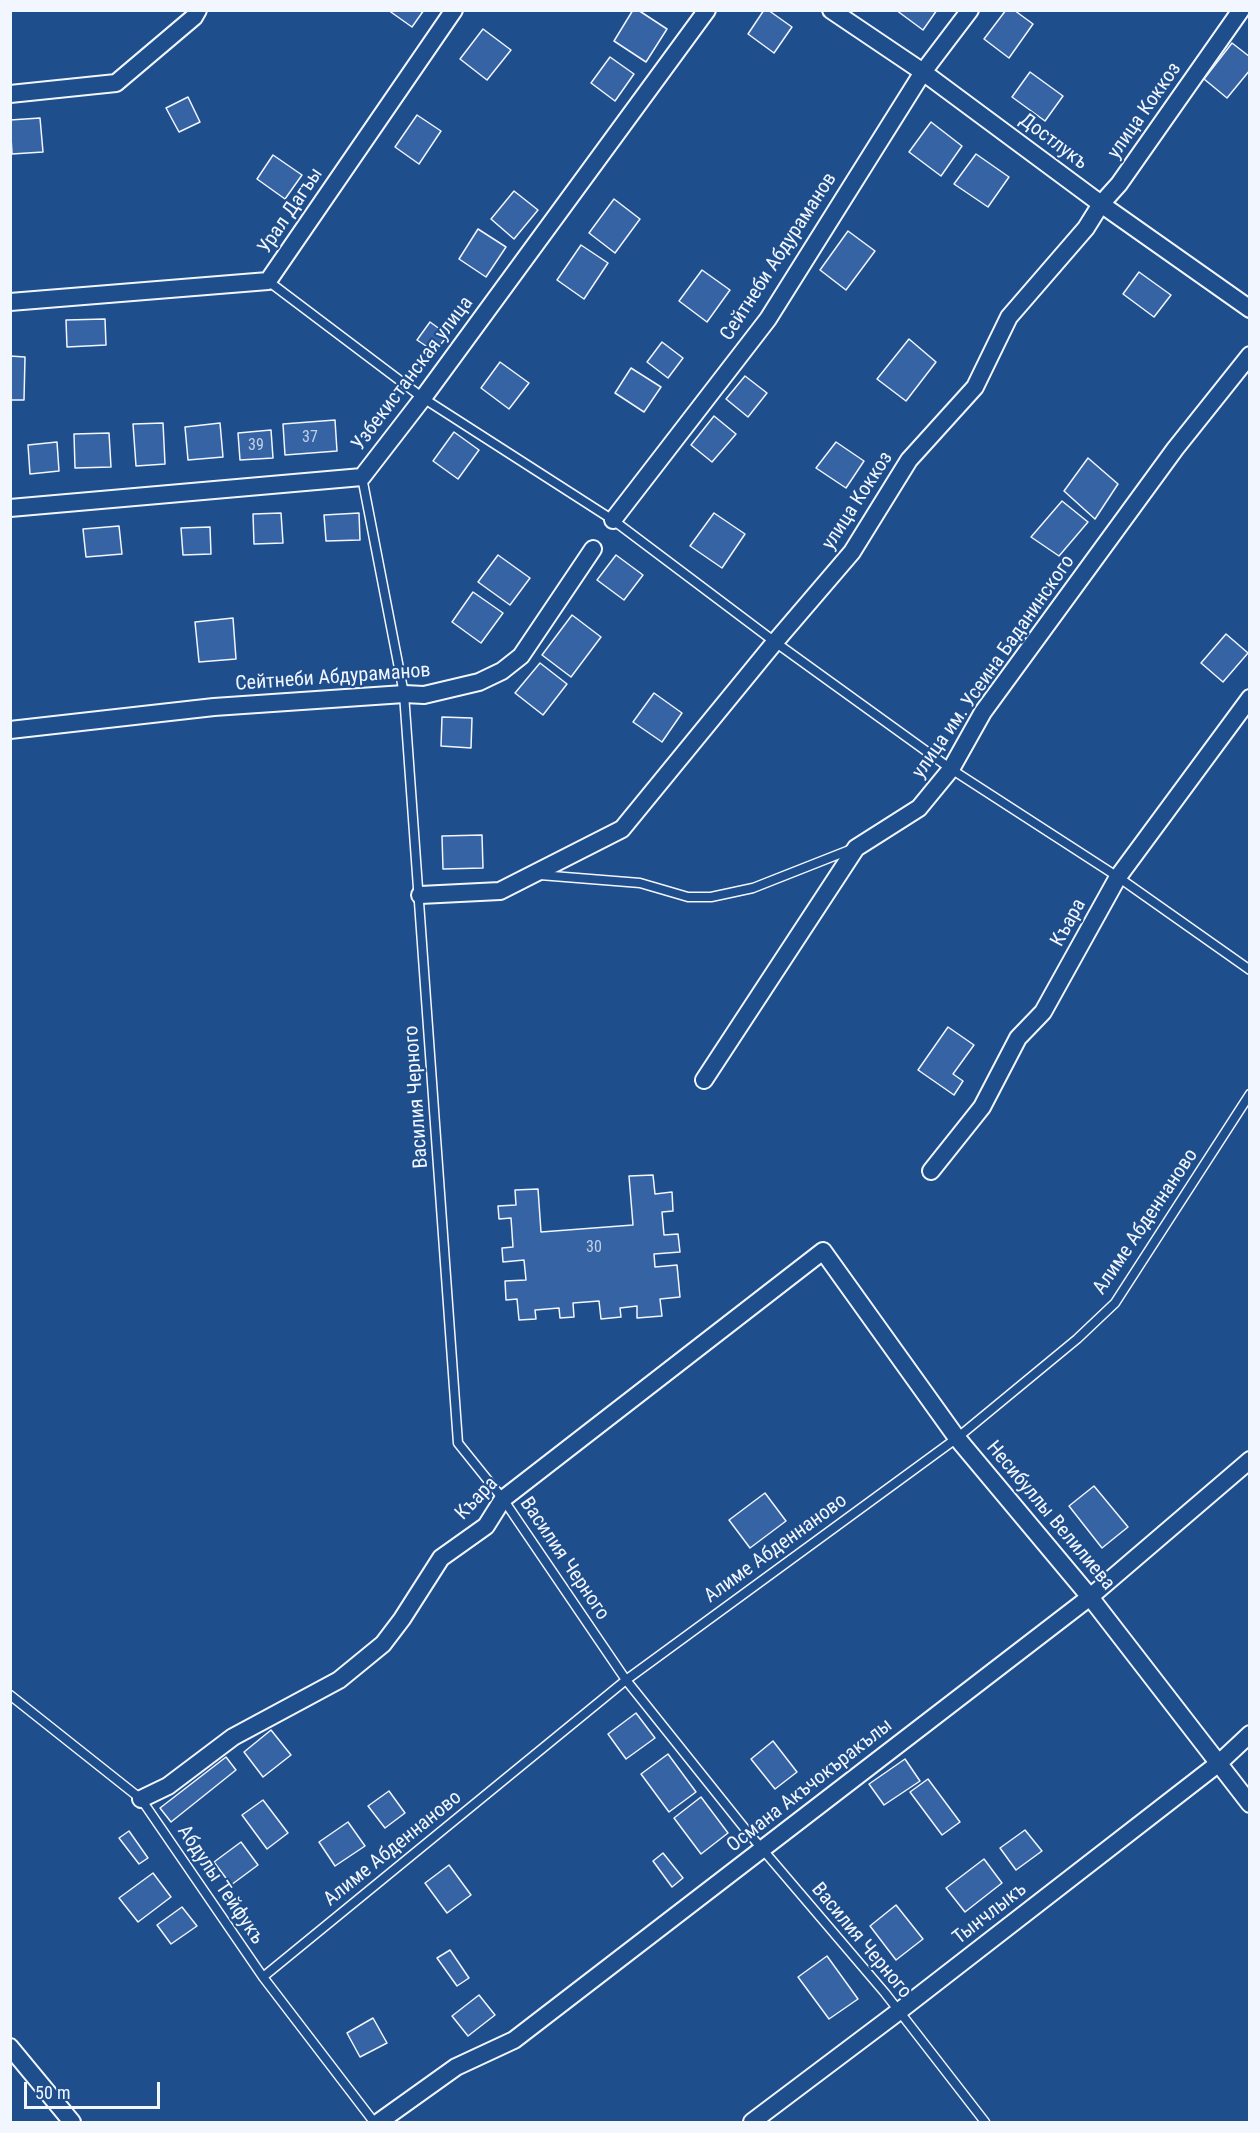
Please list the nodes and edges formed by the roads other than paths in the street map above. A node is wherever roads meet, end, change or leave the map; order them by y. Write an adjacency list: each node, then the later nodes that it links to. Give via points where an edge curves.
1 (198, 10): 8 (street, via 116,83)
2 (454, 10): 10 (street, Урал Дагъы)
3 (706, 10): 14 (street, Узбекистанская улица)
4 (831, 10): 7 (street, Достлукъ)
5 (970, 10): 7 (street, Сейтнеби Абдураманов)
6 (1241, 10): 9 (street, улица Коккоз)
7 (923, 72): 9 (street, Достлукъ); 17 (street, Сейтнеби Абдураманов, via 768,319)
8 (10, 94)
9 (1101, 204): 12 (street, Достлукъ); 19 (street, улица Коккоз, via 1086,228 1009,317 975,387 909,460 852,552)
10 (268, 281): 11 (street, Урал Дагъы); 14 (lane)
11 (10, 302)
12 (1250, 309)
13 (1250, 355): 23 (street, улица им. Усеина Баданинского, via 1175,449 983,712)
14 (423, 398): 15 (street, Узбекистанская улица); 17 (lane)
15 (362, 477): 16 (street, Узбекистанская улица); 20 (lane, Василия Черного)
16 (10, 508)
17 (613, 520): 19 (lane)
18 (593, 549): 20 (street, Сейтнеби Абдураманов, via 521,657 479,682 424,695)
19 (775, 642): 23 (lane); 25 (street, улица Коккоз, via 622,829)
20 (404, 694): 22 (street, Сейтнеби Абдураманов, via 214,707); 27 (lane, Василия Черного)
21 (1250, 698): 26 (street, Къара)
22 (10, 730)
23 (951, 769): 24 (street, улица им. Усеина Баданинского, via 919,808); 26 (lane)
24 (856, 848): 25 (lane, via 753,888 711,897 688,897 640,883); 29 (street, улица им. Усеина Баданинского)
25 (533, 874): 27 (street, улица Коккоз, via 500,891)
26 (1118, 878): 28 (lane); 31 (street, Къара, via 1043,1012 1018,1038 982,1107)
27 (420, 895): 35 (lane, Василия Черного, via 458,1443)
28 (1250, 970)
29 (704, 1080)
30 (1250, 1094): 33 (lane, Алиме Абденнаново, via 1115,1303)
31 (931, 1171)
32 (823, 1251): 33 (street, Несибуллы Велилиева); 35 (street, Къара)
33 (957, 1438): 36 (street, Несибуллы Велилиева); 37 (lane, Алиме Абденнаново)
34 (1250, 1460): 36 (street, Османа Акъчокъракълы)
35 (503, 1499): 37 (lane, Василия Черного); 41 (street, Къара, via 486,1526 441,1558 383,1644 339,1680 233,1737 168,1786)
36 (1090, 1596): 40 (street, Несибуллы Велилиева); 43 (street, Османа Акъчокъракълы)
37 (626, 1680): 43 (lane, Василия Черного); 44 (lane, Алиме Абденнаново)
38 (10, 1695): 41 (lane, Абдулы Тейфукъ)
39 (1250, 1734): 40 (street, Тынчлыкъ)
40 (1220, 1762): 42 (street, Несибуллы Велилиева); 45 (street, Тынчлыкъ)
41 (141, 1799): 44 (lane, Абдулы Тейфукъ)
42 (1250, 1804)
43 (762, 1849): 45 (lane, Василия Черного); 49 (street, Османа Акъчокъракълы, via 514,2040 456,2067)
44 (262, 1977): 48 (lane, Абдулы Тейфукъ)
45 (898, 2012): 50 (street, Тынчлыкъ); 51 (lane, Василия Черного)
46 (10, 2048): 47 (street)
47 (72, 2122)
48 (374, 2122)
49 (379, 2122)
50 (752, 2122)
51 (985, 2122)

